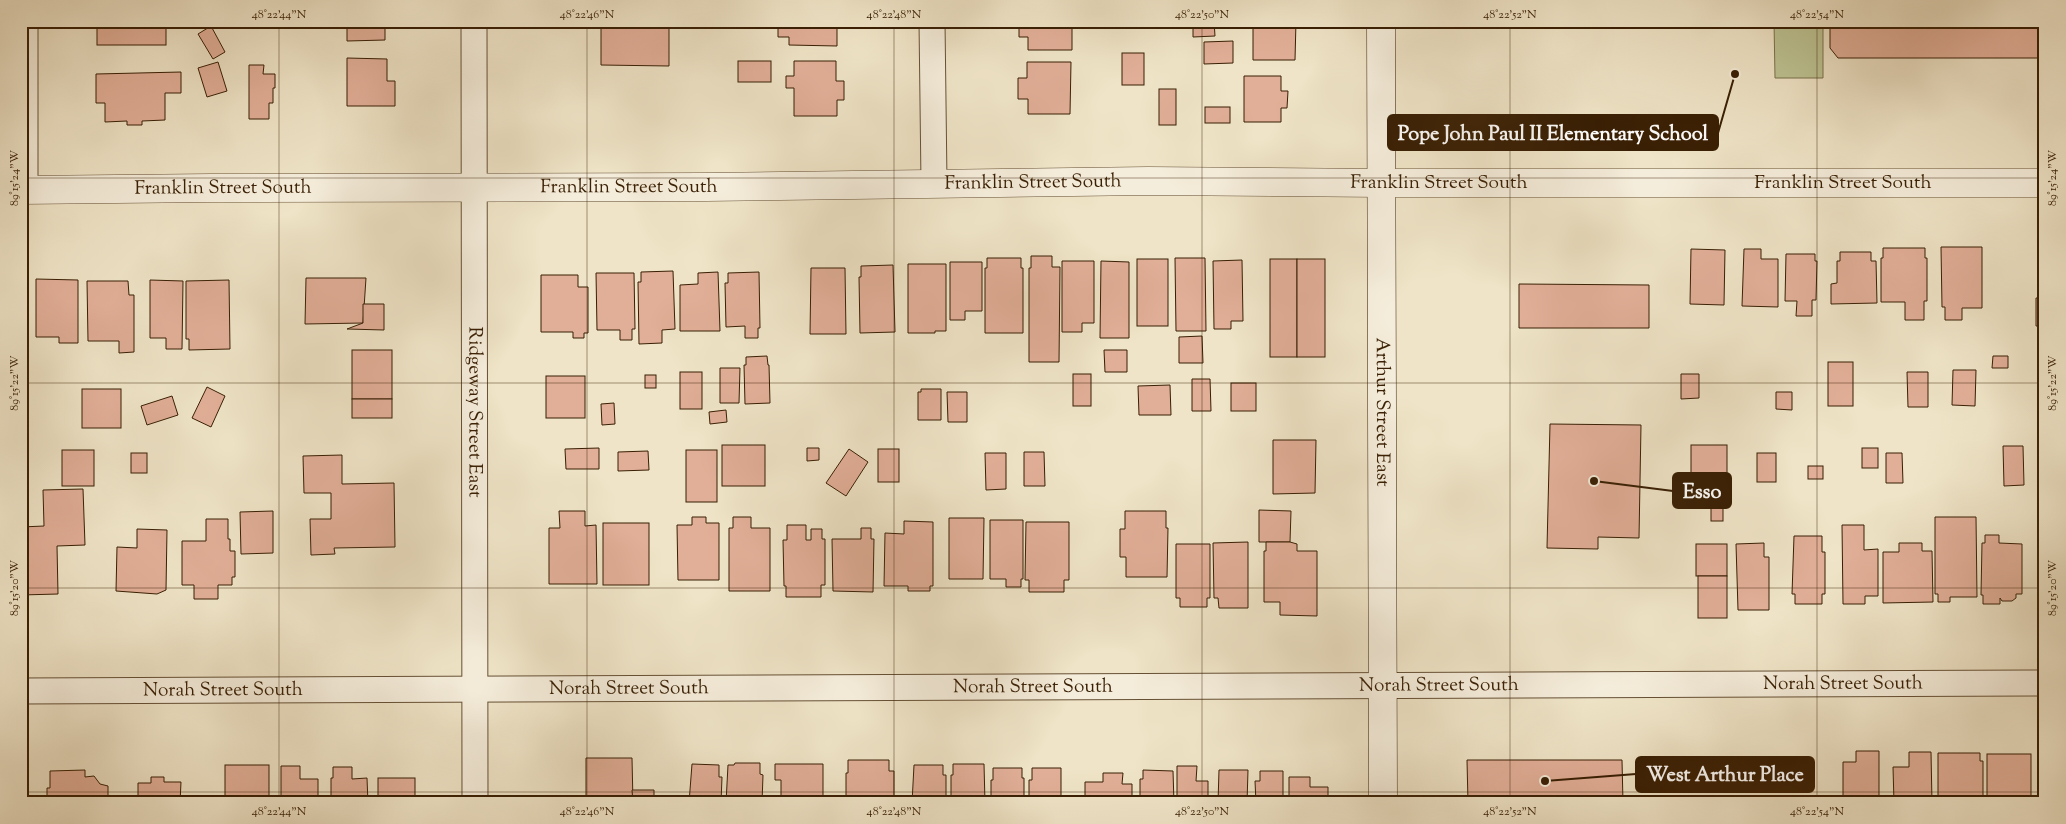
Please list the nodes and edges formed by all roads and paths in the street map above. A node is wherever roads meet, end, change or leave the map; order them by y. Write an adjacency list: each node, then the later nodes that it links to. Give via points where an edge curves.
1 (25, 21): 9 (street)
2 (474, 21): 8 (street, Ridgeway Street East)
3 (932, 21): 5 (street)
4 (1381, 21): 6 (street, Arthur Street East)
5 (934, 183): 6 (street, Franklin Street South); 8 (street, Franklin Street South)
6 (1382, 183): 7 (street, Franklin Street South); 11 (street, Arthur Street East)
7 (2045, 183)
8 (475, 188): 9 (street, Franklin Street South); 12 (street, Ridgeway Street East)
9 (23, 190)
10 (2045, 683): 11 (street, Norah Street South)
11 (1383, 687): 12 (street, Norah Street South); 15 (street, Arthur Street East)
12 (475, 689): 13 (street, Norah Street South); 14 (street, Ridgeway Street East)
13 (21, 691)
14 (475, 803)
15 (1383, 803)

